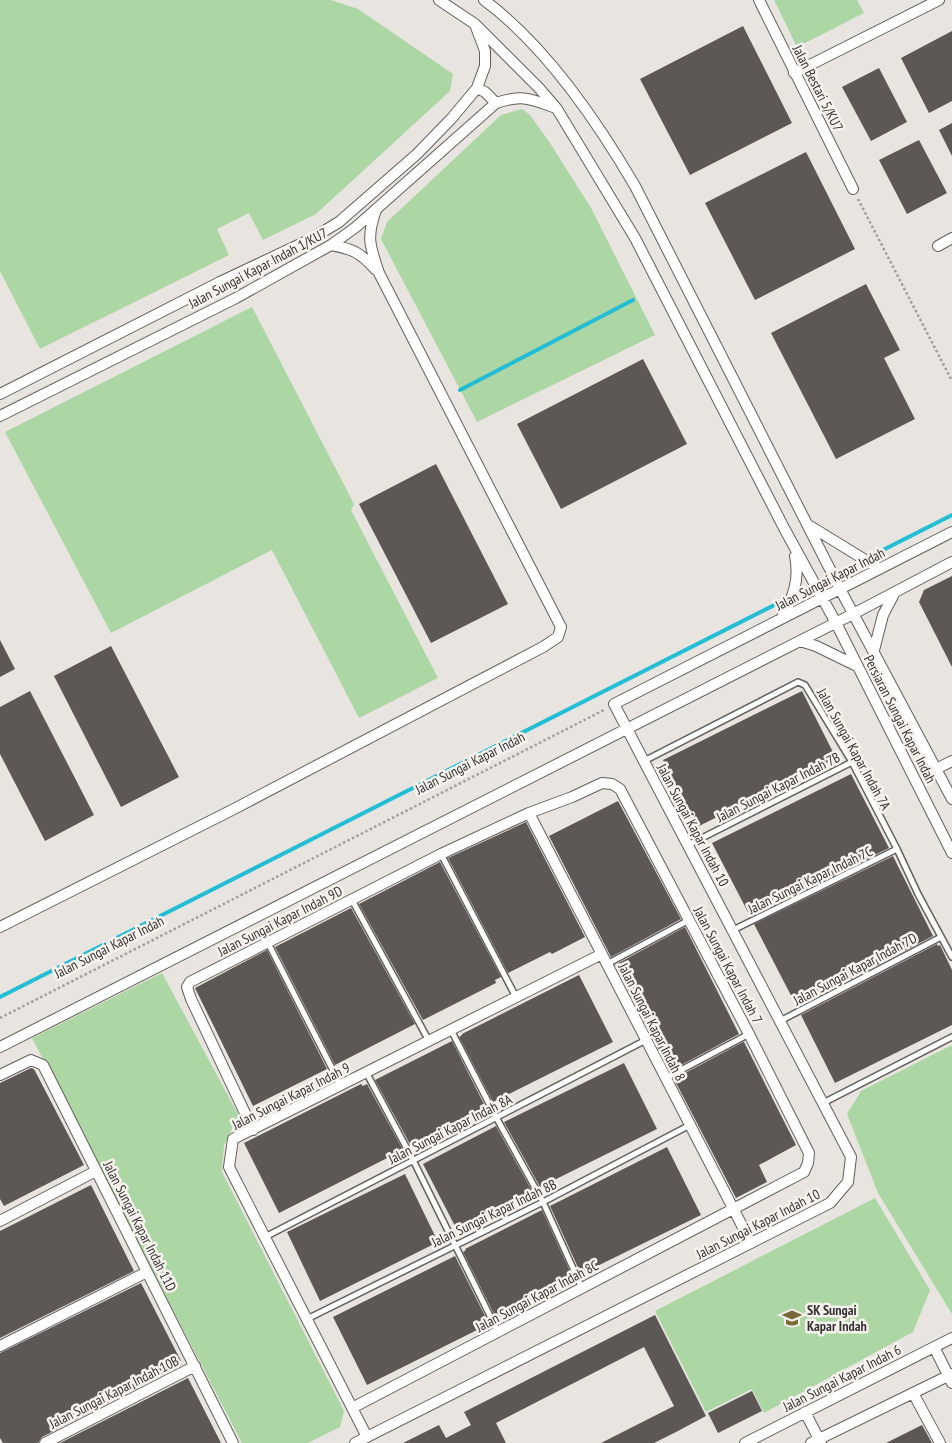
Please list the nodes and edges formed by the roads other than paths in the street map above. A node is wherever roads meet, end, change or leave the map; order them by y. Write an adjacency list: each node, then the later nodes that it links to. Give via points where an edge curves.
1 (439, 0): 5 (street, Persiaran Sungai Kapar Indah)
2 (484, 0): 18 (street, Persiaran Sungai Kapar Indah, via 524,34 615,152 660,233)
3 (759, 0): 6 (street, Jalan Bestari 5/KU7)
4 (939, 0): 6 (street)
5 (475, 24): 7 (street, Jalan Sungai Kapar Indah 1/KU7, via 485,66); 9 (street, Persiaran Sungai Kapar Indah)
6 (794, 72): 10 (street, Jalan Bestari 5/KU7)
7 (477, 88): 8 (street); 16 (street, Jalan Sungai Kapar Indah 1/KU7, via 417,154 340,222)
8 (496, 103): 9 (street, Jalan Sungai Kapar Indah 1/KU7, via 514,97); 11 (street, Jalan Sungai Kapar Indah 1/KU7)
9 (557, 109): 20 (street, Persiaran Sungai Kapar Indah, via 635,238)
10 (853, 189)
11 (376, 210): 13 (street, Jalan Sungai Kapar Indah 1/KU7); 15 (street, via 368,239)
12 (952, 238): 14 (street)
13 (331, 245): 15 (street, via 363,256); 17 (street, Jalan Sungai Kapar Indah 1/KU7, via 236,298)
14 (938, 246)
15 (379, 273): 46 (street, via 561,627 558,638)
16 (0, 394)
17 (0, 416)
18 (809, 526): 22 (street); 23 (street, Persiaran Sungai Kapar Indah)
19 (952, 532): 22 (street, Jalan Sungai Kapar Indah)
20 (793, 545): 25 (street, Persiaran Sungai Kapar Indah); 27 (street, via 796,584 792,600)
21 (952, 562): 24 (street)
22 (880, 568): 23 (street, Jalan Sungai Kapar Indah)
23 (838, 585): 25 (street, Jalan Sungai Kapar Indah); 26 (street, Persiaran Sungai Kapar Indah)
24 (895, 592): 26 (street); 30 (street, via 883,615)
25 (820, 594): 27 (street, Jalan Sungai Kapar Indah); 28 (street, Persiaran Sungai Kapar Indah)
26 (854, 613): 28 (street); 30 (street, Persiaran Sungai Kapar Indah)
27 (781, 619): 32 (street, Jalan Sungai Kapar Indah)
28 (836, 623): 29 (street); 31 (street, Persiaran Sungai Kapar Indah)
29 (800, 641): 31 (street); 33 (street)
30 (874, 650): 37 (street, Persiaran Sungai Kapar Indah)
31 (857, 666): 42 (street, Persiaran Sungai Kapar Indah)
32 (614, 704): 33 (street, Jalan Sungai Kapar Indah 10)
33 (627, 728): 34 (street, Jalan Sungai Kapar Indah 10); 60 (street)
34 (644, 760): 36 (lane, Jalan Sungai Kapar Indah 7A, via 798,682 808,690); 40 (street, Jalan Sungai Kapar Indah 10)
35 (952, 761): 37 (street)
36 (852, 762): 40 (lane, Jalan Sungai Kapar Indah 7B); 41 (lane, Jalan Sungai Kapar Indah 7A)
37 (936, 769): 38 (street, Persiaran Sungai Kapar Indah)
38 (952, 800)
39 (530, 813): 43 (street, Jalan Sungai Kapar Indah 9D); 45 (street, Jalan Sungai Kapar Indah 7, via 602,783 620,789); 50 (street, Jalan Sungai Kapar Indah 8)
40 (688, 845): 47 (street, Jalan Sungai Kapar Indah 10)
41 (897, 849): 47 (lane, Jalan Sungai Kapar Indah 7C); 48 (lane, Jalan Sungai Kapar Indah 7A)
42 (952, 853)
43 (441, 854): 44 (street, Jalan Sungai Kapar Indah 9D); 53 (lane)
44 (352, 900): 49 (street, Jalan Sungai Kapar Indah 9D); 59 (lane)
45 (688, 920): 52 (lane); 56 (street, Jalan Sungai Kapar Indah 7)
46 (0, 928)
47 (733, 930): 54 (street, Jalan Sungai Kapar Indah 10)
48 (941, 936): 51 (lane, Jalan Sungai Kapar Indah 7A); 54 (lane, Jalan Sungai Kapar Indah 7D)
49 (268, 942): 64 (lane); 68 (street, Jalan Sungai Kapar Indah 9D, via 190,982 187,987)
50 (602, 954): 52 (street, Jalan Sungai Kapar Indah 8); 53 (street, Jalan Sungai Kapar Indah 9)
51 (952, 957)
52 (607, 964): 58 (street, Jalan Sungai Kapar Indah 8)
53 (516, 997): 55 (street, Jalan Sungai Kapar Indah 9)
54 (780, 1021): 65 (street, Jalan Sungai Kapar Indah 10)
55 (452, 1030): 59 (street, Jalan Sungai Kapar Indah 9); 66 (lane)
56 (749, 1034): 63 (lane); 72 (street, Jalan Sungai Kapar Indah 7, via 808,1153 808,1163 804,1172)
57 (952, 1037): 65 (lane)
58 (646, 1040): 63 (street, Jalan Sungai Kapar Indah 8); 66 (lane, Jalan Sungai Kapar Indah 8A)
59 (429, 1041): 61 (street, Jalan Sungai Kapar Indah 9)
60 (0, 1047)
61 (366, 1072): 64 (street, Jalan Sungai Kapar Indah 9); 69 (lane)
62 (0, 1075): 70 (street, Jalan Sungai Kapar Indah 11D, via 31,1060 43,1065)
63 (666, 1078): 67 (street, Jalan Sungai Kapar Indah 8)
64 (340, 1086): 68 (street, Jalan Sungai Kapar Indah 9)
65 (822, 1103): 75 (street, Jalan Sungai Kapar Indah 10, via 851,1157 848,1182 830,1203)
66 (496, 1117): 69 (lane, Jalan Sungai Kapar Indah 8A); 71 (lane)
67 (690, 1125): 71 (lane, Jalan Sungai Kapar Indah 8B); 72 (street, Jalan Sungai Kapar Indah 8)
68 (253, 1130): 74 (street, Jalan Sungai Kapar Indah 9, via 234,1140 229,1167)
69 (413, 1160): 74 (lane, Jalan Sungai Kapar Indah 8A); 76 (lane)
70 (96, 1171): 73 (street); 77 (street, Jalan Sungai Kapar Indah 11D)
71 (543, 1202): 76 (lane, Jalan Sungai Kapar Indah 8B); 78 (lane)
72 (733, 1209): 75 (street, Jalan Sungai Kapar Indah 8); 78 (street, Jalan Sungai Kapar Indah 8C)
73 (0, 1220)
74 (265, 1237): 79 (street, Jalan Sungai Kapar Indah 9)
75 (751, 1243): 89 (street, Jalan Sungai Kapar Indah 10)
76 (455, 1245): 79 (lane, Jalan Sungai Kapar Indah 8B); 80 (lane)
77 (147, 1272): 82 (street); 84 (street, Jalan Sungai Kapar Indah 11D)
78 (582, 1288): 80 (street, Jalan Sungai Kapar Indah 8C)
79 (307, 1319): 87 (street, Jalan Sungai Kapar Indah 9)
80 (498, 1332): 87 (street, Jalan Sungai Kapar Indah 8C)
81 (952, 1338): 83 (street, Jalan Sungai Kapar Indah 6)
82 (0, 1346)
83 (934, 1347): 85 (street); 88 (street, Jalan Sungai Kapar Indah 6)
84 (195, 1366): 91 (street, Jalan Sungai Kapar Indah 10B); 92 (street, Jalan Sungai Kapar Indah 11D)
85 (951, 1378): 86 (street)
86 (914, 1393): 90 (street); 95 (street)
87 (352, 1408): 89 (street, Jalan Sungai Kapar Indah 9)
88 (805, 1412): 90 (street); 94 (street, Jalan Sungai Kapar Indah 6)
89 (367, 1437): 93 (street, Jalan Sungai Kapar Indah 10)
90 (817, 1442)
91 (45, 1443)
92 (233, 1443)
93 (355, 1443)
94 (745, 1443)
95 (940, 1443)

